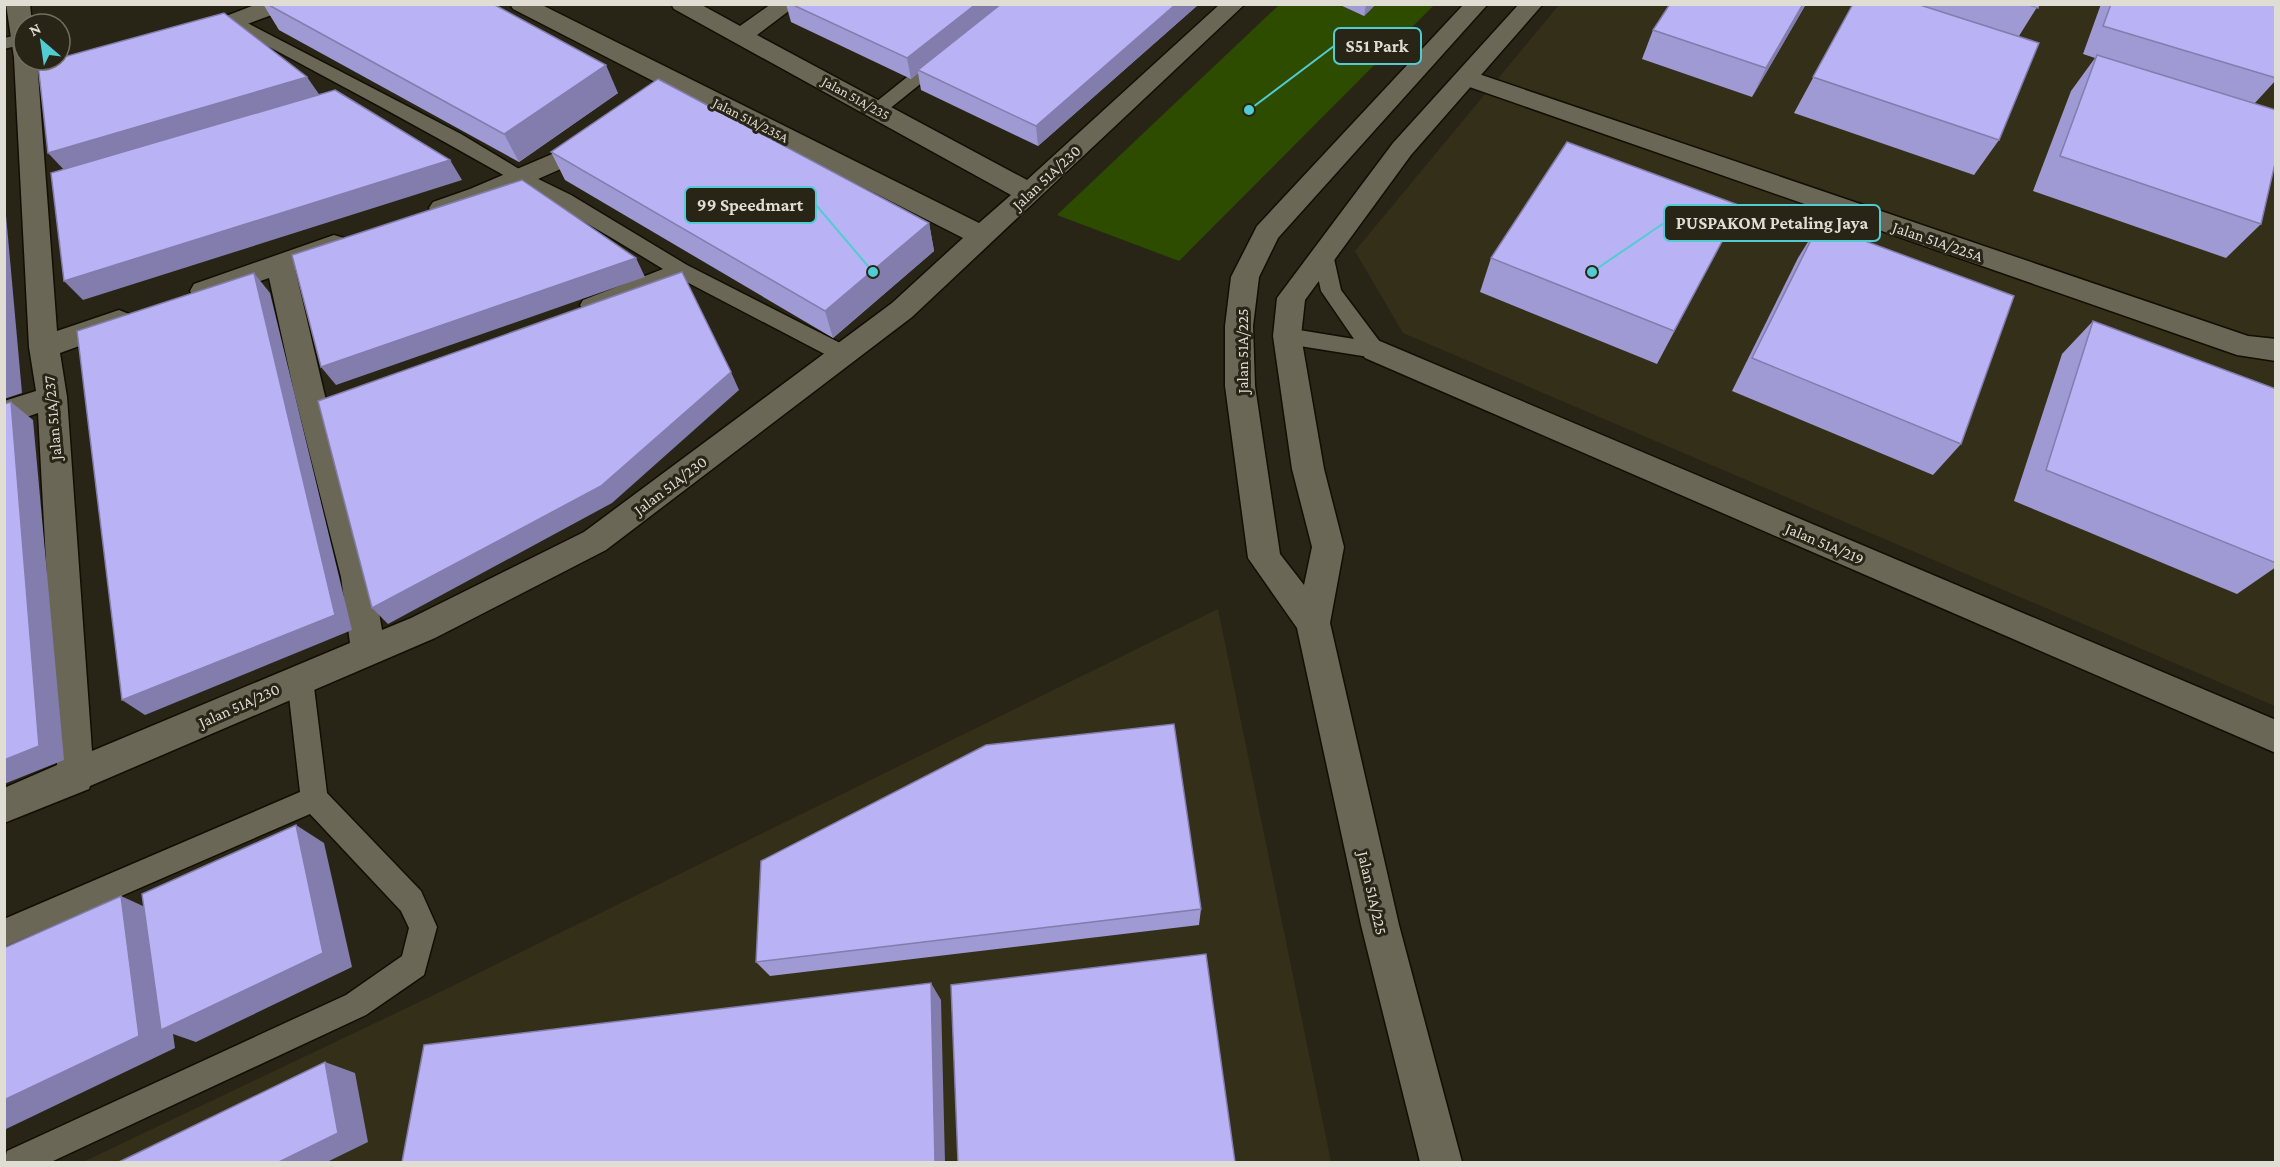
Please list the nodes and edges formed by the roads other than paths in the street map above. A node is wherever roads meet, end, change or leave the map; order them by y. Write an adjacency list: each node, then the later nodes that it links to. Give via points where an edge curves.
1 (280, 4): 8 (street)
2 (521, 4): 14 (street, Jalan 51A/235A)
3 (682, 4): 9 (street, Jalan 51A/235)
4 (787, 4): 9 (street)
5 (1234, 4): 20 (street, Jalan 51A/230)
6 (1477, 4): 37 (street, Jalan 51A/225, via 1267,233 1245,277 1239,326 1240,386 1264,558)
7 (1532, 4): 13 (street, Jalan 51A/225)
8 (234, 21): 10 (street); 15 (lane)
9 (742, 35): 17 (street, Jalan 51A/235)
10 (165, 39)
11 (956, 46): 17 (lane)
12 (24, 72): 18 (street, Jalan 51A/237)
13 (1467, 78): 24 (street, Jalan 51A/225, via 1402,149); 33 (street, Jalan 51A/225A, via 2247,347)
14 (675, 81): 19 (street, via 598,142); 22 (street, Jalan 51A/235A)
15 (363, 90): 16 (lane); 19 (lane)
16 (342, 97)
17 (877, 110): 20 (street, Jalan 51A/235)
18 (17, 152): 31 (street, Jalan 51A/237, via 45,192)
19 (517, 177): 21 (street); 26 (lane, via 564,200)
20 (1029, 193): 22 (street, Jalan 51A/230)
21 (424, 214)
22 (981, 236): 34 (street, Jalan 51A/230, via 902,310)
23 (357, 237): 25 (street)
24 (1323, 254): 30 (street, Jalan 51A/225, via 1291,298); 32 (lane, Jalan 51A/219, via 1331,291)
25 (280, 264): 27 (street); 38 (street, via 325,406)
26 (680, 270): 29 (lane); 34 (lane)
27 (179, 300)
28 (146, 311): 31 (street)
29 (568, 314)
30 (1287, 336): 32 (lane, Jalan 51A/219); 37 (street, Jalan 51A/225, via 1308,469 1328,547)
31 (44, 347): 35 (street, Jalan 51A/237)
32 (1375, 350): 40 (street, Jalan 51A/219)
33 (2276, 350)
34 (843, 354): 38 (street, Jalan 51A/230, via 596,541 423,628)
35 (52, 397): 36 (street); 41 (street, Jalan 51A/237)
36 (4, 413)
37 (1313, 622): 46 (street, Jalan 51A/225, via 1380,925)
38 (368, 651): 39 (street, Jalan 51A/230)
39 (300, 679): 41 (street, Jalan 51A/230); 42 (lane)
40 (2276, 737)
41 (76, 777): 43 (street, Jalan 51A/230)
42 (314, 799): 44 (lane); 45 (lane, via 411,901 423,927 414,965 356,1005)
43 (4, 806)
44 (4, 933)
45 (18, 1162)
46 (1441, 1162)

